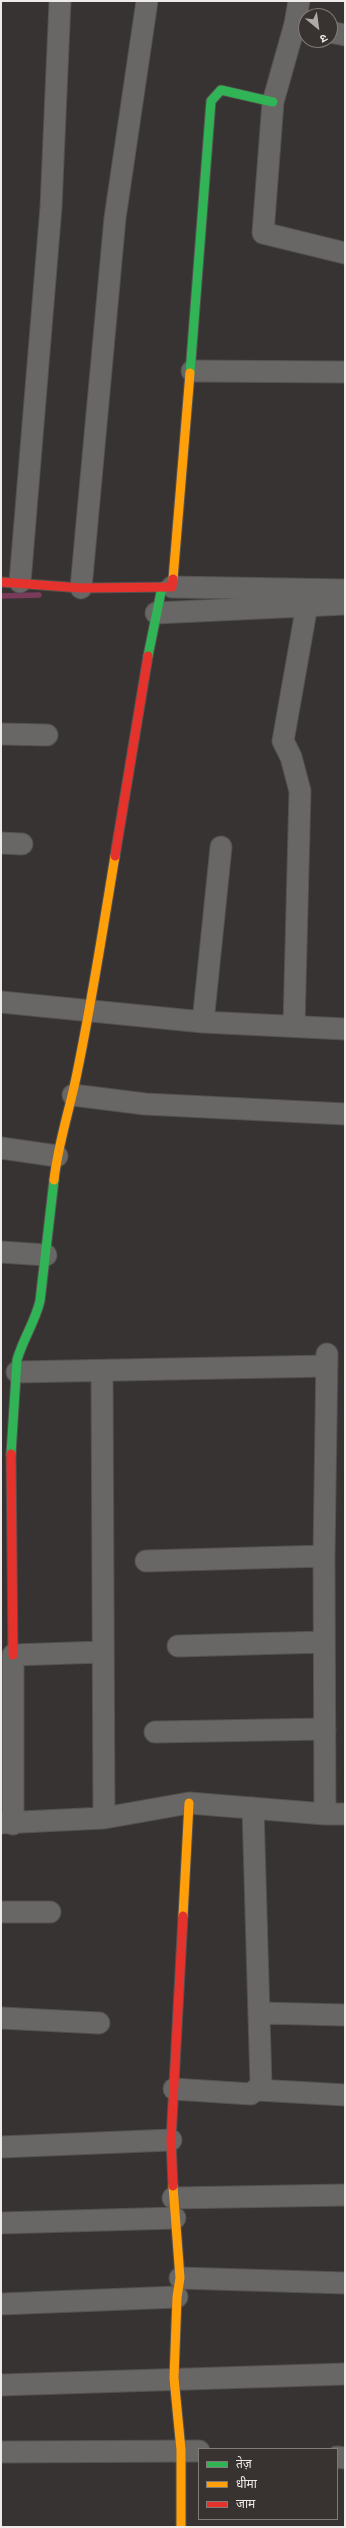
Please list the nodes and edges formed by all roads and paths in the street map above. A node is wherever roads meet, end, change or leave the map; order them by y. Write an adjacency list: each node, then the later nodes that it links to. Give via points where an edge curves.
1 (60, 1): 8 (street, via 51,207)
2 (147, 1): 9 (street, via 115,218)
3 (298, 31): 4 (street)
4 (273, 102): 5 (street, via 263,233); 6 (street, via 221,90 211,101)
5 (345, 253)
6 (192, 371): 7 (street); 10 (street)
7 (345, 372)
8 (11, 582): 9 (street)
9 (81, 588): 10 (street)
10 (165, 589): 11 (street); 14 (street)
11 (345, 590)
12 (345, 604): 13 (street)
13 (307, 605): 14 (street); 23 (street, via 283,741 291,757 300,791)
14 (156, 608): 21 (street)
15 (1, 734): 16 (street)
16 (47, 735)
17 (1, 843): 18 (street)
18 (22, 844)
19 (222, 847): 22 (street)
20 (1, 1002): 21 (street)
21 (90, 1009): 22 (street); 25 (street)
22 (203, 1022): 23 (street)
23 (294, 1025): 24 (street)
24 (345, 1028)
25 (73, 1095): 26 (street, via 145,1104); 28 (street)
26 (345, 1114)
27 (1, 1148): 28 (street)
28 (57, 1156): 30 (street)
29 (1, 1252): 30 (street)
30 (46, 1255): 32 (street, via 36,1319 21,1346)
31 (102, 1371): 32 (street); 33 (street, via 327,1360); 37 (street)
32 (17, 1372): 38 (street, via 10,1439)
33 (324, 1556): 34 (street); 35 (street)
34 (146, 1561)
35 (324, 1642): 36 (street); 39 (street)
36 (178, 1646)
37 (102, 1652): 38 (street); 44 (street)
38 (13, 1655): 45 (street)
39 (325, 1729): 40 (street); 43 (street)
40 (155, 1732)
41 (189, 1803): 42 (street); 44 (street); 52 (street)
42 (253, 1808): 43 (street); 48 (street)
43 (335, 1814)
44 (104, 1818): 45 (street)
45 (7, 1823)
46 (1, 1912): 47 (street)
47 (50, 1912)
48 (260, 2013): 49 (street); 53 (street, via 263,2079)
49 (345, 2014)
50 (1, 2018): 51 (street)
51 (99, 2023)
52 (174, 2089): 53 (street, via 251,2094); 55 (street)
53 (258, 2090): 54 (street)
54 (345, 2095)
55 (171, 2140): 56 (street); 58 (street)
56 (1, 2148)
57 (345, 2195): 58 (street)
58 (174, 2208): 59 (street); 61 (street)
59 (1, 2223)
60 (345, 2283): 61 (street)
61 (178, 2288): 62 (street); 64 (street)
62 (1, 2304)
63 (345, 2374): 64 (street)
64 (174, 2378): 65 (street); 66 (street)
65 (1, 2386)
66 (190, 2450): 67 (street); 68 (street)
67 (1, 2452)
68 (181, 2527)

